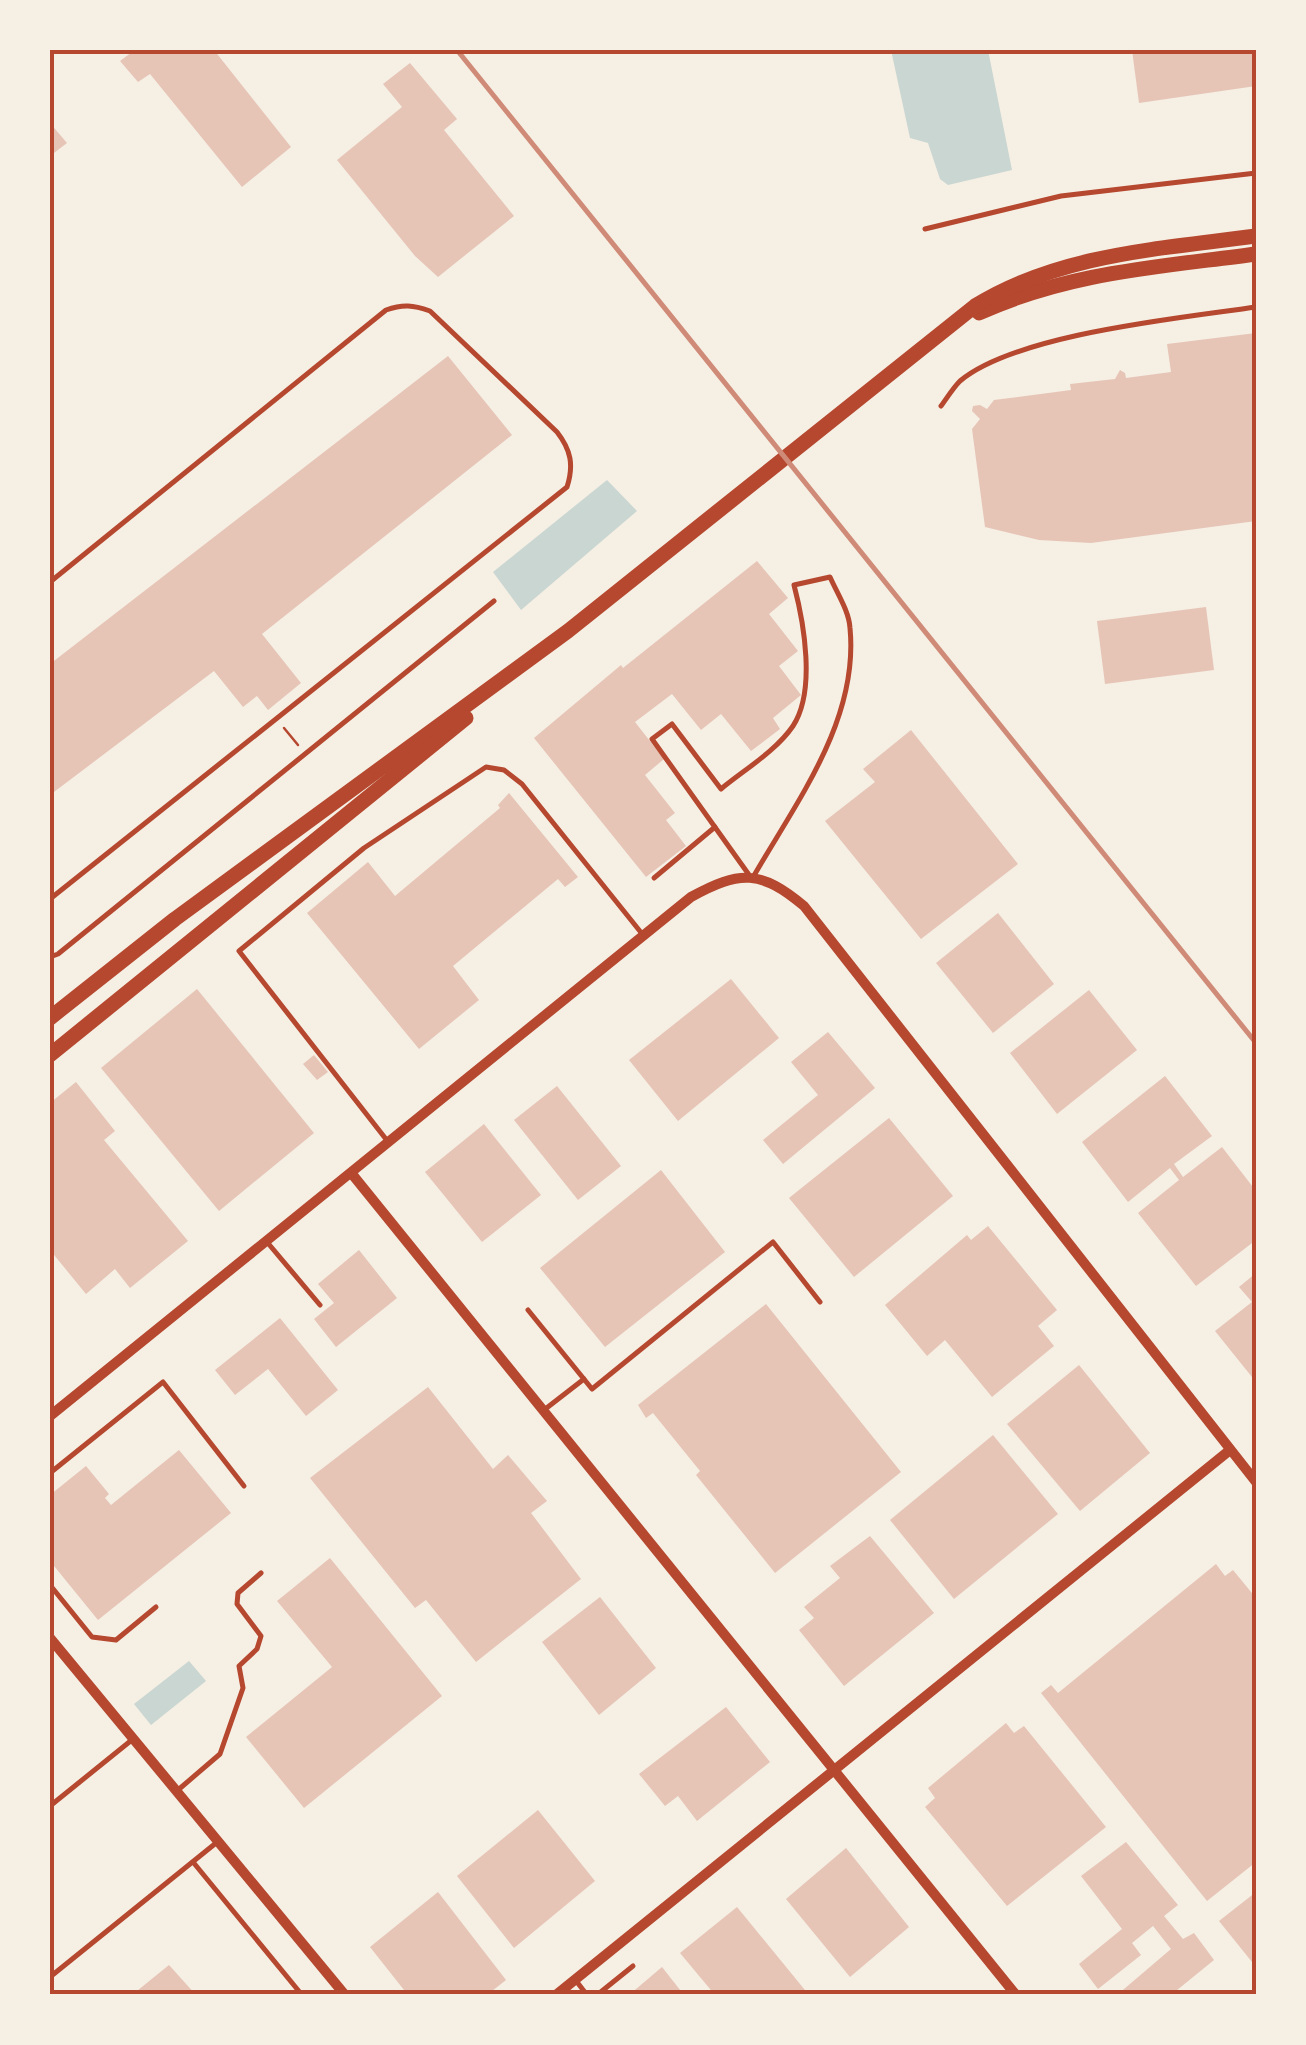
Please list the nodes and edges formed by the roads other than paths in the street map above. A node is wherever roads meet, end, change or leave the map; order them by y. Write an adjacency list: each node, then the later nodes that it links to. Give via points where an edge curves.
1 (1256, 172): 2 (lane, via 1061,196)
2 (925, 228)
3 (1256, 236): 6 (main road, via 1047,272 995,294)
4 (1256, 254): 6 (main road, via 1055,284)
5 (1256, 307): 7 (lane, via 1045,342 959,382)
6 (932, 338): 10 (main road)
7 (942, 406)
8 (50, 582): 14 (lane, via 386,310 412,304 430,311 558,432 571,458 567,486)
9 (494, 601): 16 (lane)
10 (568, 630): 17 (main road); 18 (main road, via 415,762)
11 (715, 827): 12 (lane); 13 (lane); 13 (lane, via 652,739 672,724 721,789 778,741 794,724 805,680 794,585 830,577 850,624 850,682 832,737)
12 (654, 878)
13 (752, 878): 15 (street, via 713,885); 28 (street, via 779,885 804,906)
14 (50, 899)
15 (644, 935): 19 (street); 19 (lane, via 504,770 486,767 364,848 239,951)
16 (50, 957)
17 (50, 1018)
18 (50, 1055)
19 (390, 1143): 20 (street)
20 (352, 1174): 21 (street); 26 (street)
21 (267, 1242): 23 (lane); 27 (street)
22 (820, 1302): 25 (lane, via 774,1242 592,1388)
23 (320, 1305)
24 (528, 1310): 25 (lane)
25 (584, 1380): 26 (lane)
26 (544, 1410): 37 (street)
27 (50, 1416)
28 (1230, 1450): 30 (street); 37 (street)
29 (50, 1474): 31 (lane, via 163,1382)
30 (1256, 1482)
31 (244, 1486)
32 (261, 1572): 38 (lane, via 238,1593 237,1604 261,1636 239,1666 243,1688 220,1754)
33 (50, 1585): 34 (lane, via 92,1637 116,1640)
34 (156, 1607)
35 (50, 1638): 36 (street)
36 (134, 1738): 38 (street); 39 (lane)
37 (835, 1770): 44 (street); 50 (street)
38 (177, 1790): 40 (street)
39 (50, 1806)
40 (219, 1841): 41 (lane); 46 (street)
41 (194, 1862): 43 (lane); 45 (lane)
42 (633, 1966): 49 (lane)
43 (50, 1977)
44 (575, 1980): 47 (street); 48 (lane)
45 (302, 1995)
46 (344, 1995)
47 (556, 1995)
48 (587, 1995)
49 (598, 1995)
50 (1016, 1995)

